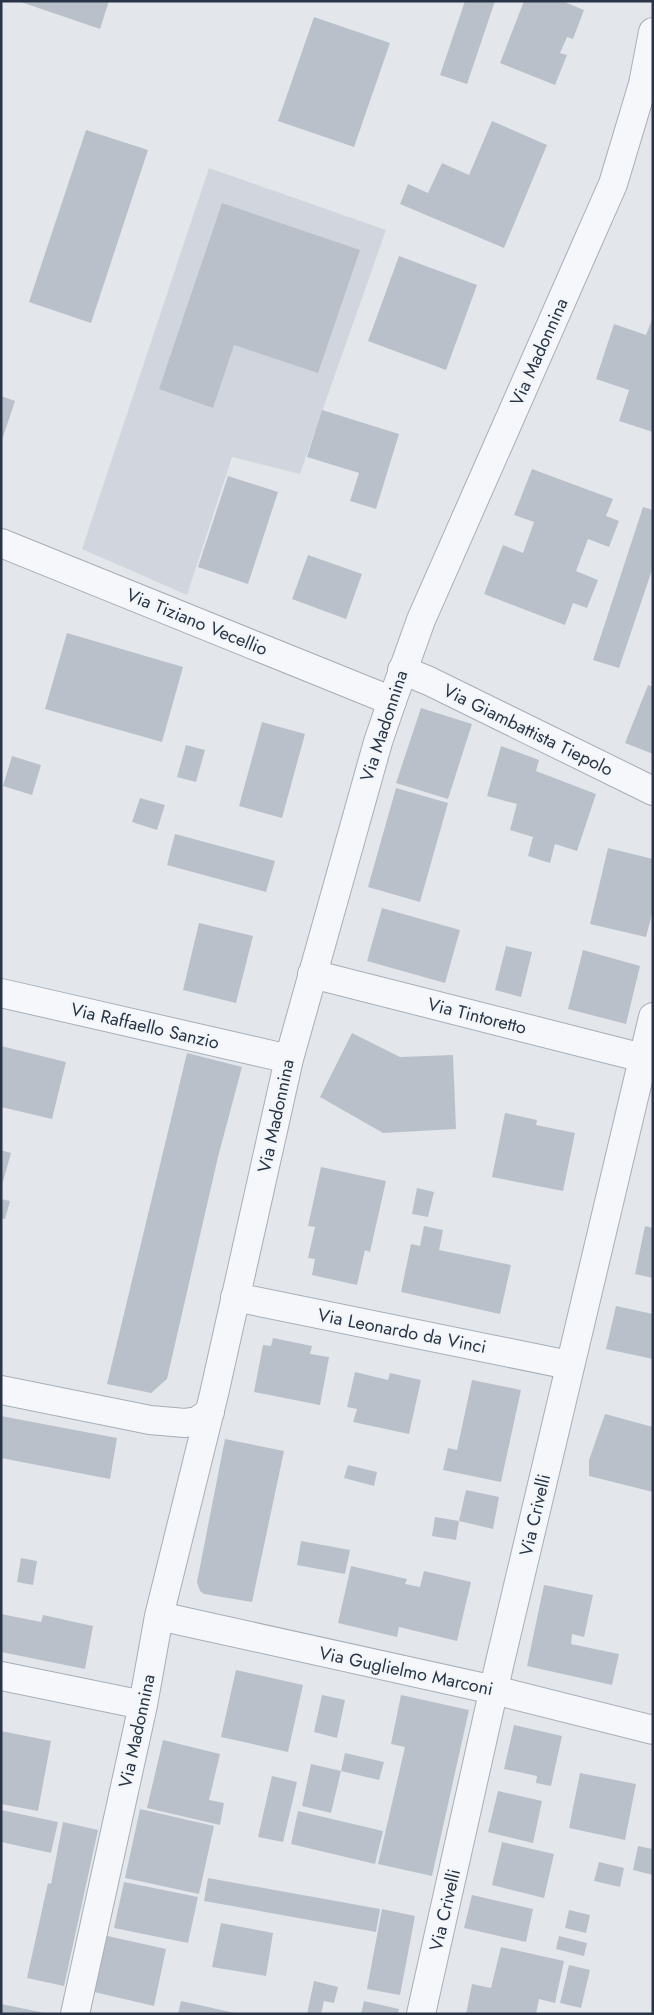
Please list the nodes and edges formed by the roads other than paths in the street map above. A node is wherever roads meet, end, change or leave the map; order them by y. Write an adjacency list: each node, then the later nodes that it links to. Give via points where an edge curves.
1 (653, 32): 3 (street, Via Madonnina, via 643,84 613,184 420,620)
2 (1, 543): 4 (street, Via Tiziano Vecellio)
3 (402, 670): 4 (street, Via Madonnina); 5 (street, Via Giambattista Tiepolo)
4 (392, 701): 6 (street, Via Madonnina)
5 (653, 791)
6 (312, 974): 9 (street, Via Tintoretto); 10 (street, Via Madonnina)
7 (1, 993): 10 (street, Via Raffaello Sanzio)
8 (653, 1017): 9 (street, Via Crivelli)
9 (643, 1058): 12 (street, Via Crivelli)
10 (289, 1059): 11 (street, Via Madonnina)
11 (235, 1297): 12 (street, Via Leonardo da Vinci); 14 (street, Via Madonnina)
12 (569, 1365): 19 (street, Via Crivelli)
13 (1, 1390): 15 (street)
14 (210, 1412): 15 (street, via 197,1421); 16 (street, Via Madonnina)
15 (180, 1423): 16 (street, via 198,1441)
16 (201, 1449): 17 (street, Via Madonnina)
17 (159, 1616): 19 (street, Via Guglielmo Marconi); 20 (street, Via Madonnina)
18 (1, 1676): 20 (street)
19 (494, 1690): 21 (street, Via Guglielmo Marconi); 23 (street, Via Crivelli)
20 (143, 1705): 22 (street, Via Madonnina)
21 (653, 1730)
22 (75, 2014)
23 (421, 2014)

